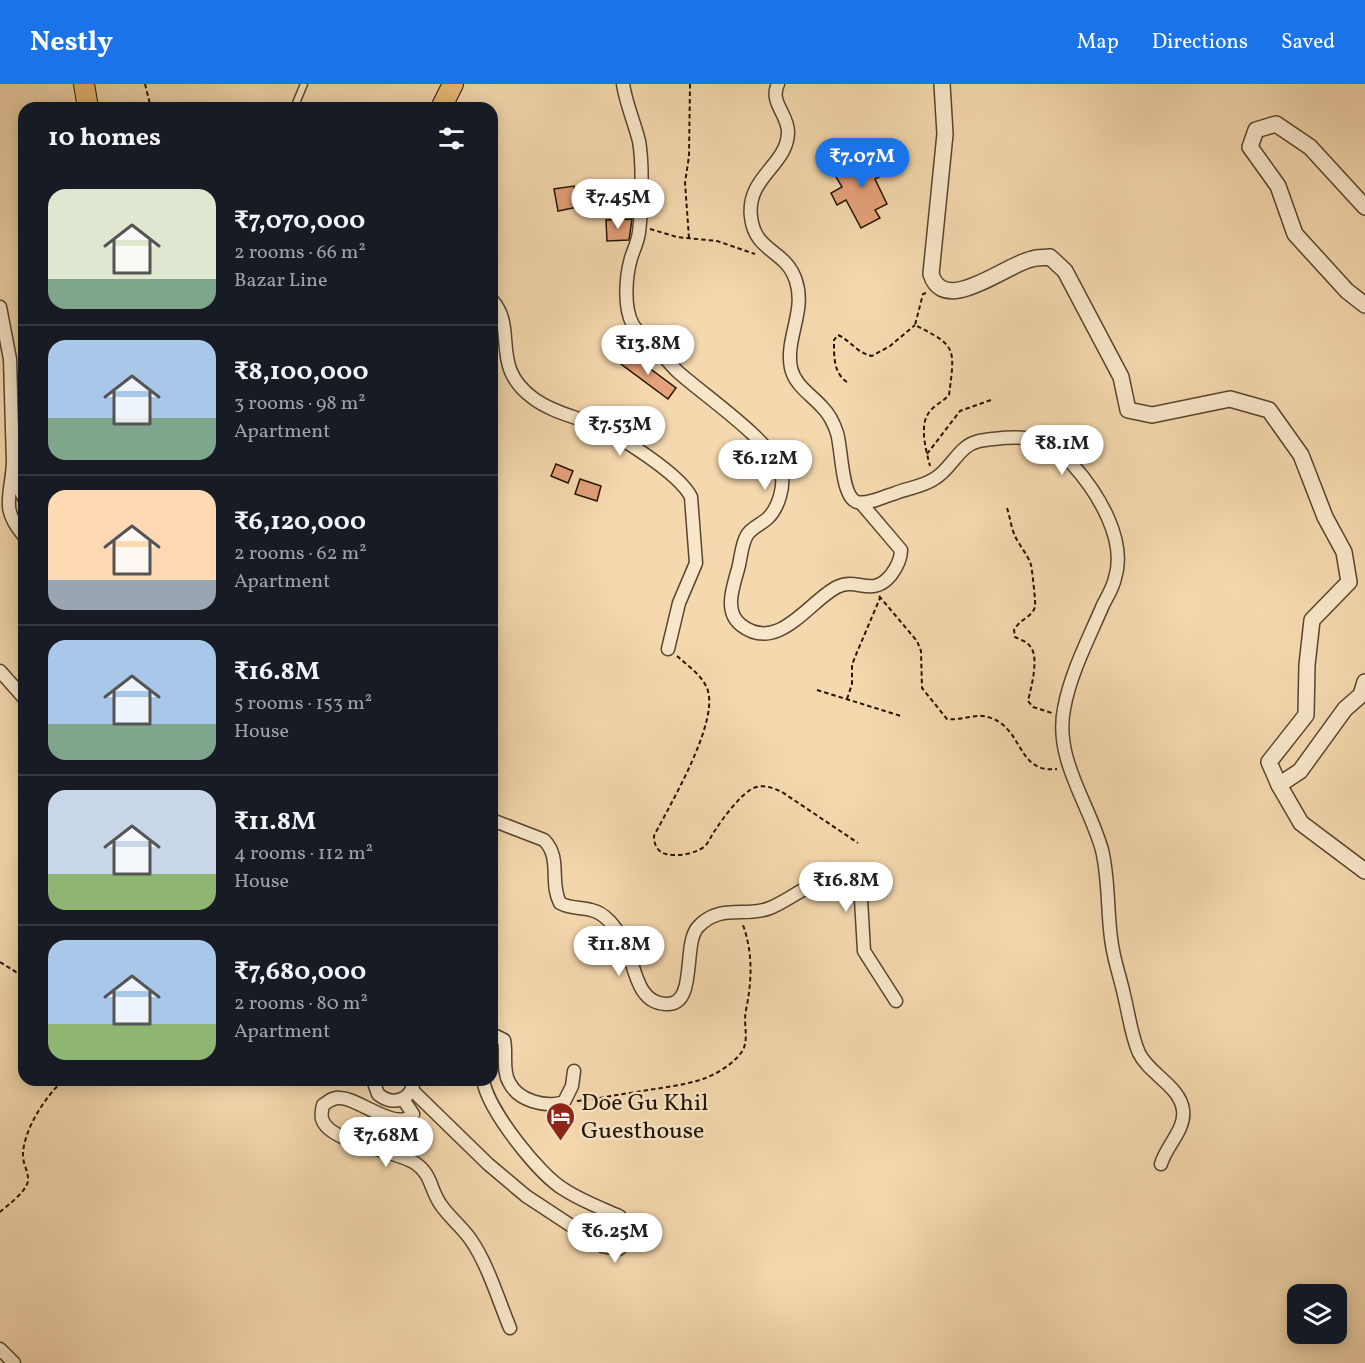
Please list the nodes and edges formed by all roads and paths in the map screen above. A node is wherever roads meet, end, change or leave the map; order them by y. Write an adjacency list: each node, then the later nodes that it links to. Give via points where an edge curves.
1 (84, 84): 9 (highway)
2 (145, 84): 10 (path)
3 (304, 84): 11 (lane)
4 (623, 84): 14 (street, via 639,140)
5 (690, 84): 15 (path, via 685,183)
6 (778, 84): 16 (street, via 774,98 788,132 785,145 755,189 750,205 755,233 763,246)
7 (942, 84): 17 (street, via 945,134 931,274 938,288)
8 (451, 85): 12 (highway)
9 (87, 102)
10 (150, 102)
11 (296, 102)
12 (444, 102)
13 (1365, 207): 18 (street, via 1310,147 1276,124 1256,130 1250,147 1278,186 1295,234)
14 (639, 226): 15 (path); 31 (street, via 629,270 627,302 634,325 676,370 764,445 781,472 776,506 746,536 732,589 733,616 749,629 773,632 790,625 827,592 841,585)
15 (689, 238): 16 (path, via 717,241 754,254)
16 (775, 253): 28 (street, via 790,267 799,294 790,355 794,376 832,419 849,496)
17 (947, 291): 21 (path, via 923,294); 42 (street, via 964,289 1031,259 1050,257 1065,271 1121,377 1128,410 1152,415 1230,399 1269,410 1301,455 1325,517 1344,552 1349,582 1312,620 1306,715 1269,762)
18 (1365, 305)
19 (0, 307): 25 (street, via 10,359)
20 (498, 320): 33 (street, via 511,375 533,399 611,433 687,488 696,563 679,603)
21 (915, 324): 22 (path, via 872,356 862,354 838,335 834,340 835,368); 24 (path, via 941,338 952,355 949,395 928,412 924,433)
22 (847, 382)
23 (991, 400): 24 (path, via 960,411)
24 (927, 454): 26 (path)
25 (12, 475): 27 (street); 30 (street, via 5,499 6,514)
26 (934, 480): 28 (street); 39 (street, via 971,444 1025,436 1055,450 1073,466 1109,518 1115,542 1115,579 1071,685)
27 (18, 486)
28 (861, 503): 31 (street, via 901,550 894,571 885,582)
29 (1007, 508): 39 (path, via 1014,533 1031,563 1036,601 1035,608 1014,630 1034,650 1034,680 1028,700 1038,710)
30 (18, 529)
31 (871, 588): 32 (path)
32 (880, 598): 38 (path, via 852,665); 41 (path, via 917,641 922,688 947,720 987,716 1009,728 1031,765 1052,770)
33 (668, 649): 44 (path, via 698,676 709,696 704,734 654,836 659,852 680,855 697,851 751,790 768,785)
34 (0, 671): 37 (street)
35 (1365, 682): 42 (street, via 1361,694 1345,709 1300,771)
36 (817, 690): 38 (path)
37 (18, 691)
38 (847, 699): 40 (path)
39 (1063, 715): 41 (street, via 1063,741)
40 (901, 716)
41 (1070, 768): 59 (street, via 1105,862 1111,939 1138,1052 1176,1094 1184,1113)
42 (1279, 785): 45 (street, via 1301,824)
43 (498, 822): 46 (street, via 550,846 560,903 592,910 610,922 625,942 643,991 659,1004 669,1005 681,997 688,977 691,938 699,925 724,912)
44 (858, 843)
45 (1365, 871)
46 (739, 910): 49 (street, via 770,909 826,881 851,886 861,899 864,951); 58 (path, via 749,941 751,984 744,1021 747,1036 738,1057 704,1079)
47 (0, 962): 48 (path)
48 (18, 973)
49 (896, 1001)
50 (498, 1037): 58 (street, via 504,1040 507,1074 516,1090 547,1105)
51 (574, 1071): 58 (street)
52 (58, 1086): 60 (path, via 39,1111 28,1135 23,1153 26,1186)
53 (375, 1086): 57 (street, via 378,1094 389,1101)
54 (412, 1086): 57 (street)
55 (414, 1086): 56 (street, via 488,1164 526,1196 602,1246 619,1249 626,1244 630,1230 626,1222 552,1181 489,1099)
56 (485, 1086)
57 (403, 1099): 61 (street, via 413,1114 408,1118 388,1117 340,1098 323,1105 322,1120 339,1135 414,1162 427,1172 441,1206 472,1241)
58 (564, 1102)
59 (1161, 1164)
60 (0, 1212)
61 (510, 1328)
62 (0, 1349): 63 (street)
63 (14, 1363)

